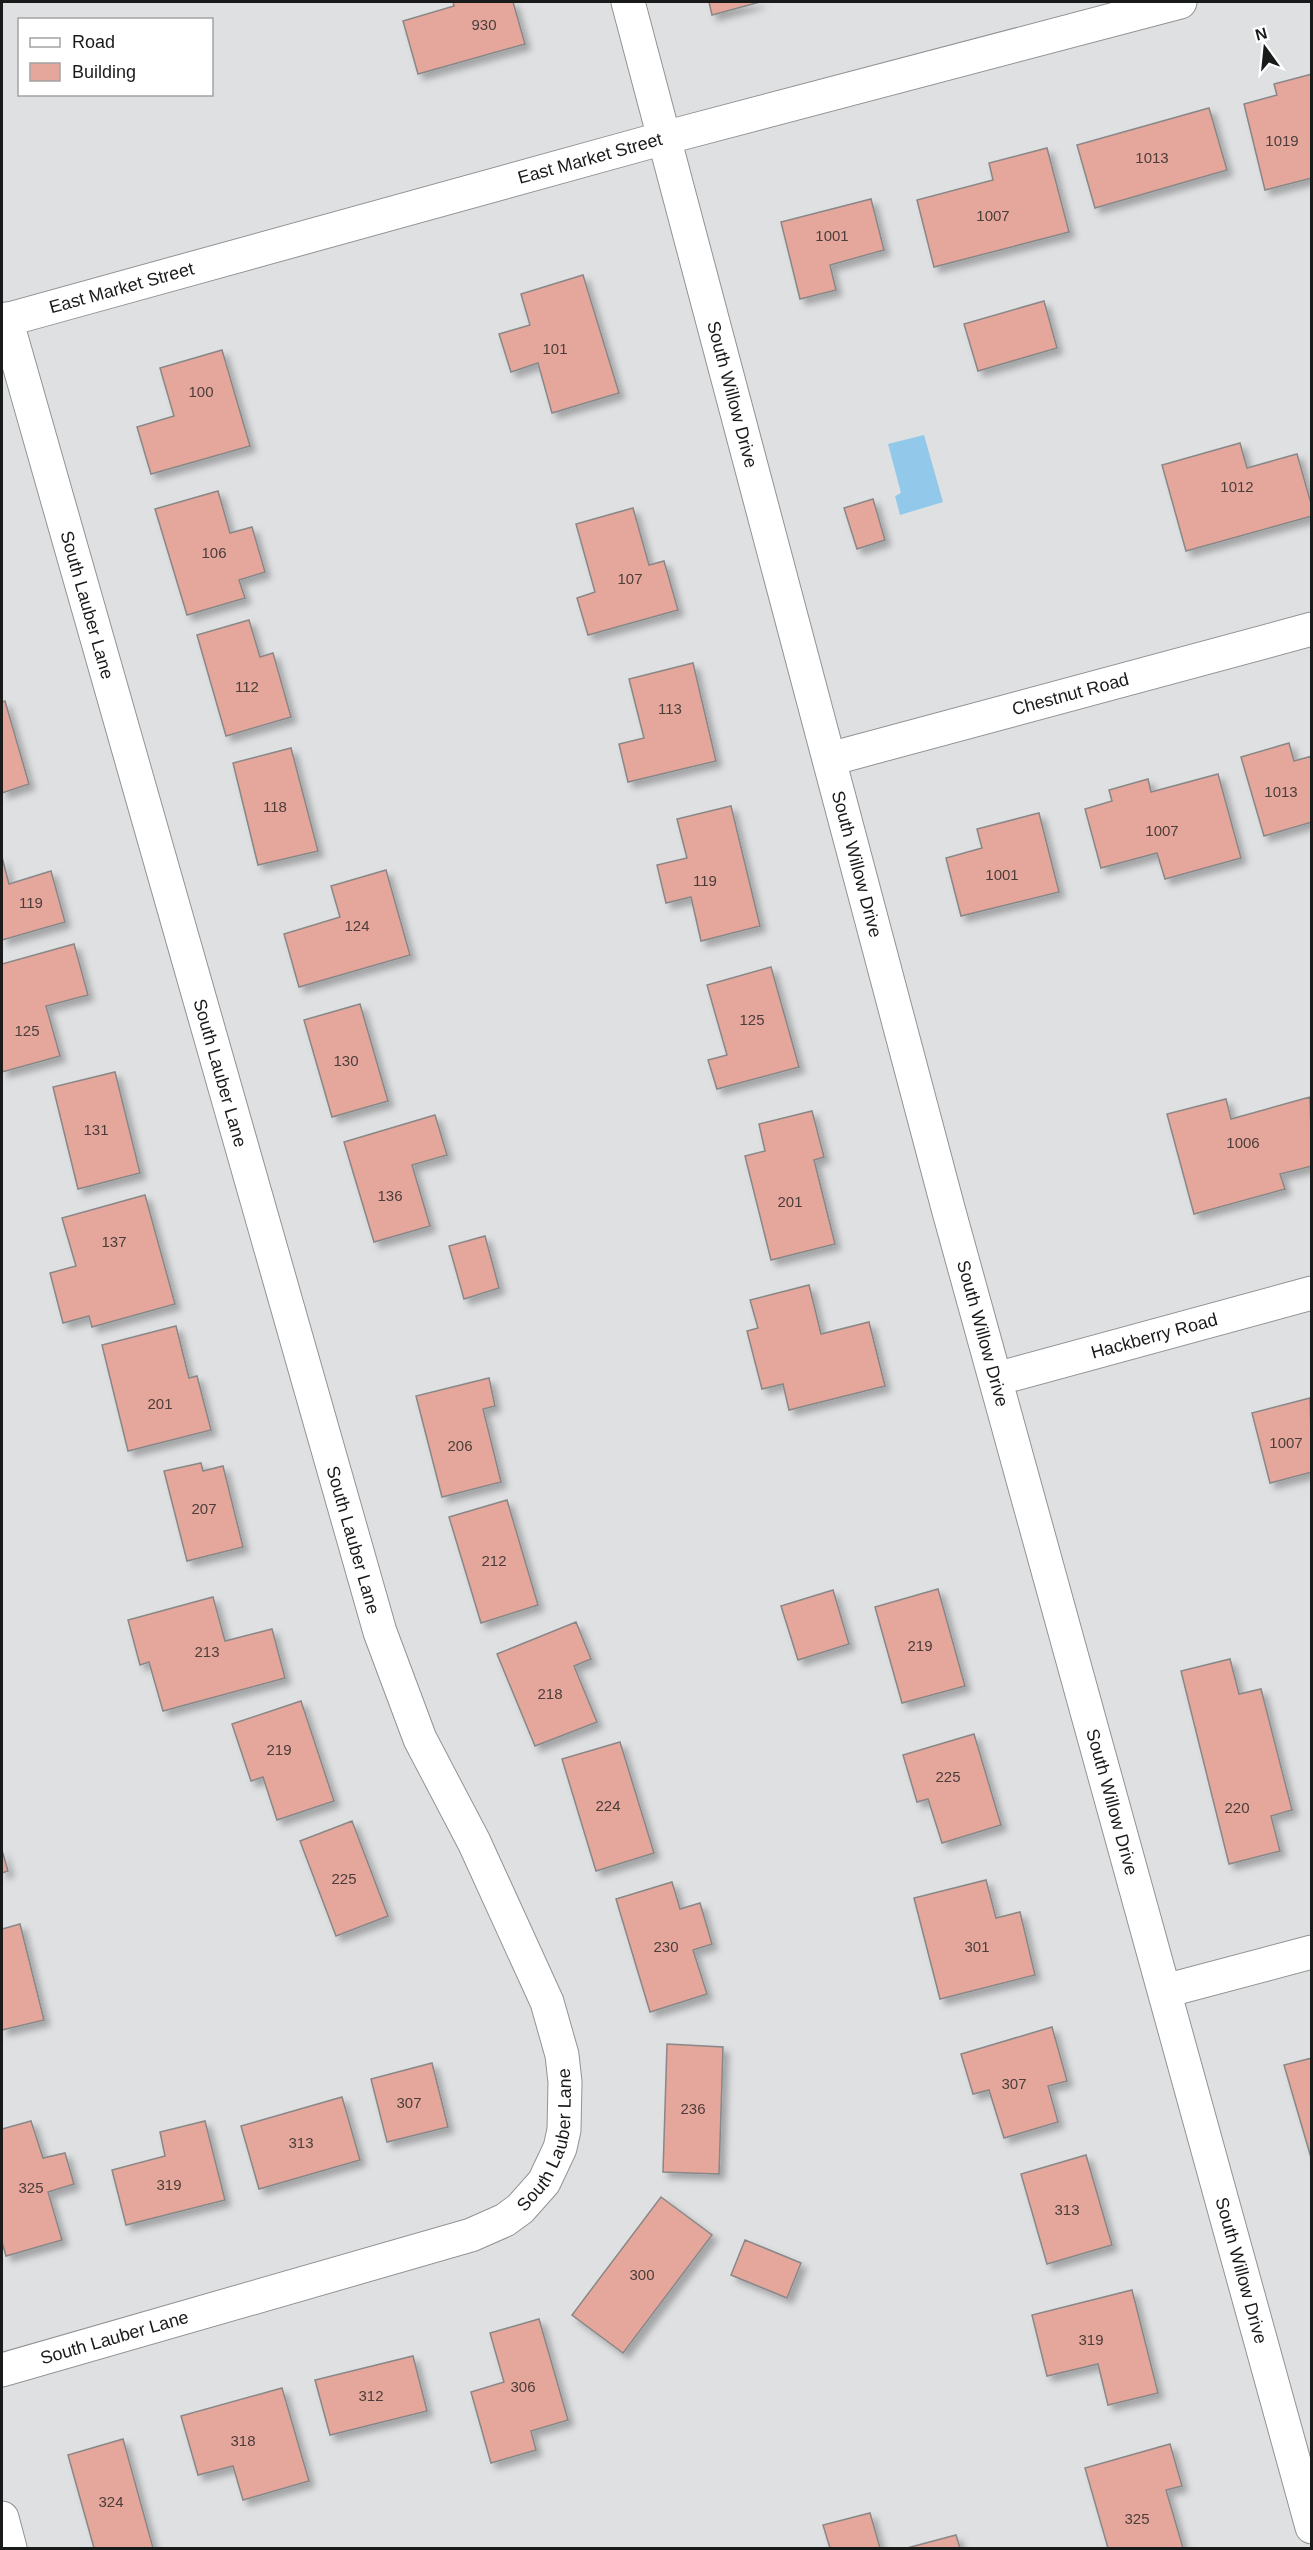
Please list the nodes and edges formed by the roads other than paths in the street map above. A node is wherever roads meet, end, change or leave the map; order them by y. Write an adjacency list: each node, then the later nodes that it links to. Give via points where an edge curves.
1 (628, 2): 3 (street, South Willow Drive)
2 (1180, 2): 3 (street, East Market Street)
3 (664, 138): 4 (street, East Market Street); 6 (street, South Willow Drive)
4 (4, 320): 11 (street, South Lauber Lane, via 380,1632 420,1739 474,1842 547,2002 565,2082 560,2148 544,2182 506,2220 471,2235)
5 (1311, 629): 6 (street, Chestnut Road)
6 (830, 759): 8 (street, South Willow Drive)
7 (1311, 1293): 8 (street, Hackberry Road)
8 (996, 1379): 10 (street, South Willow Drive)
9 (1311, 1952): 10 (street)
10 (1165, 1991): 13 (street, South Willow Drive)
11 (2, 2370)
12 (2, 2518): 14 (street)
13 (1311, 2527)
14 (10, 2548)

